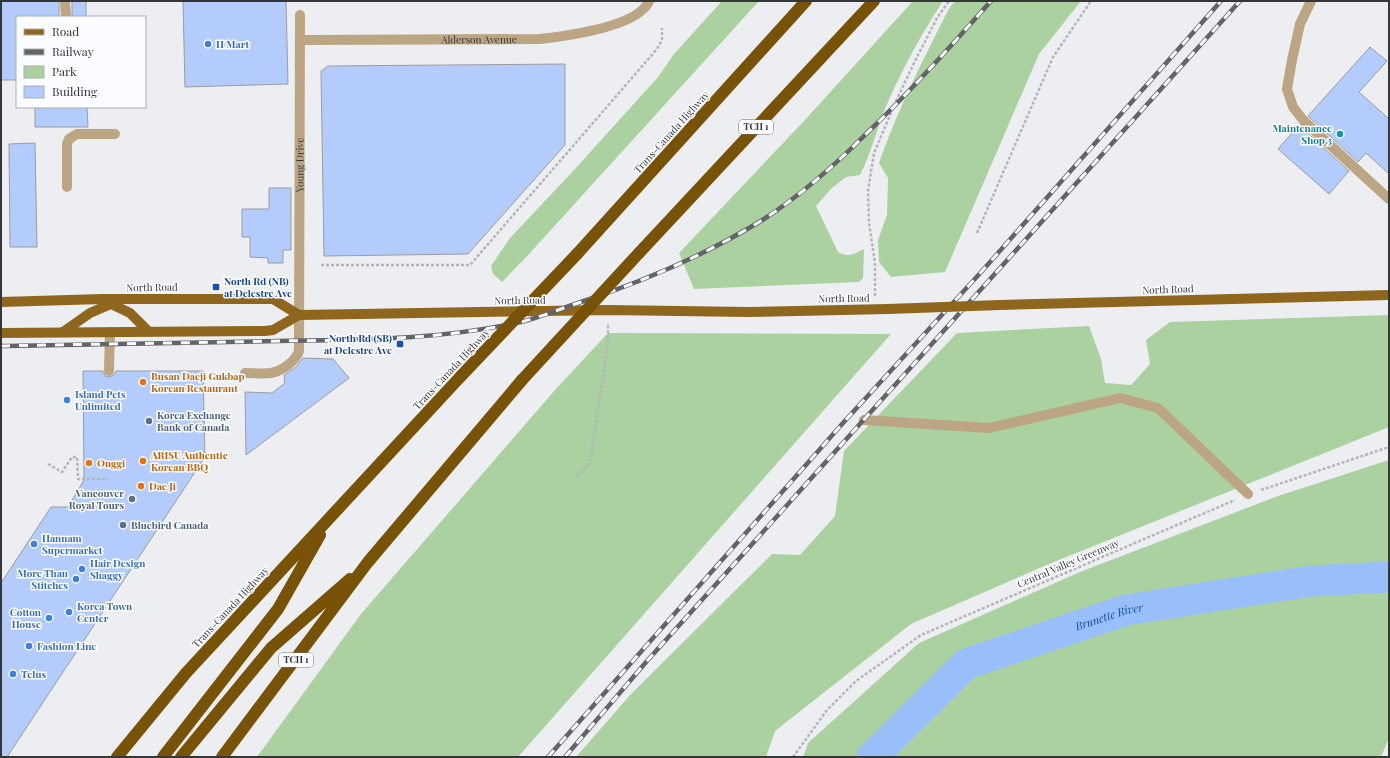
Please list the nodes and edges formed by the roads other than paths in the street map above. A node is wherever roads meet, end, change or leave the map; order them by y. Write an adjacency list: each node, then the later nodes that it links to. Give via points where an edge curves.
1 (65, 1): 7 (street)
2 (649, 1): 8 (street, Alderson Avenue, via 642,11 629,18 590,31 554,37)
3 (806, 1): 24 (highway, Trans-Canada Highway, bridge, via 577,254)
4 (874, 1): 25 (highway, TCH 1, bridge, via 522,380)
5 (1311, 1): 11 (street, via 1300,24 1292,60 1288,89 1293,107 1304,121)
6 (300, 14): 8 (street, Young Drive)
7 (66, 16)
8 (300, 40): 15 (street, Young Drive)
9 (115, 134): 10 (street, via 77,134 69,139)
10 (67, 187)
11 (1389, 199)
12 (1389, 295): 15 (main road, North Road, bridge, via 748,312 608,310)
13 (111, 301): 14 (main road, North Road); 15 (main road, North Road, via 273,299); 16 (main road); 18 (main road, via 130,313)
14 (1, 302)
15 (299, 315): 18 (main road, North Road, via 273,330 265,331); 21 (street, Young Drive, via 297,356 271,373)
16 (63, 332): 17 (main road, North Road); 19 (main road, North Road)
17 (110, 332): 18 (main road, North Road); 20 (street)
18 (148, 332)
19 (1, 333)
20 (109, 371)
21 (245, 373)
22 (864, 420): 23 (street, via 989,428 1120,398 1158,408)
23 (1248, 494)
24 (330, 517): 26 (highway, Trans-Canada Highway, via 186,673); 27 (highway, via 278,609)
25 (368, 562): 28 (highway, via 272,648); 29 (highway, TCH 1)
26 (117, 757)
27 (163, 757)
28 (181, 757)
29 (222, 757)

